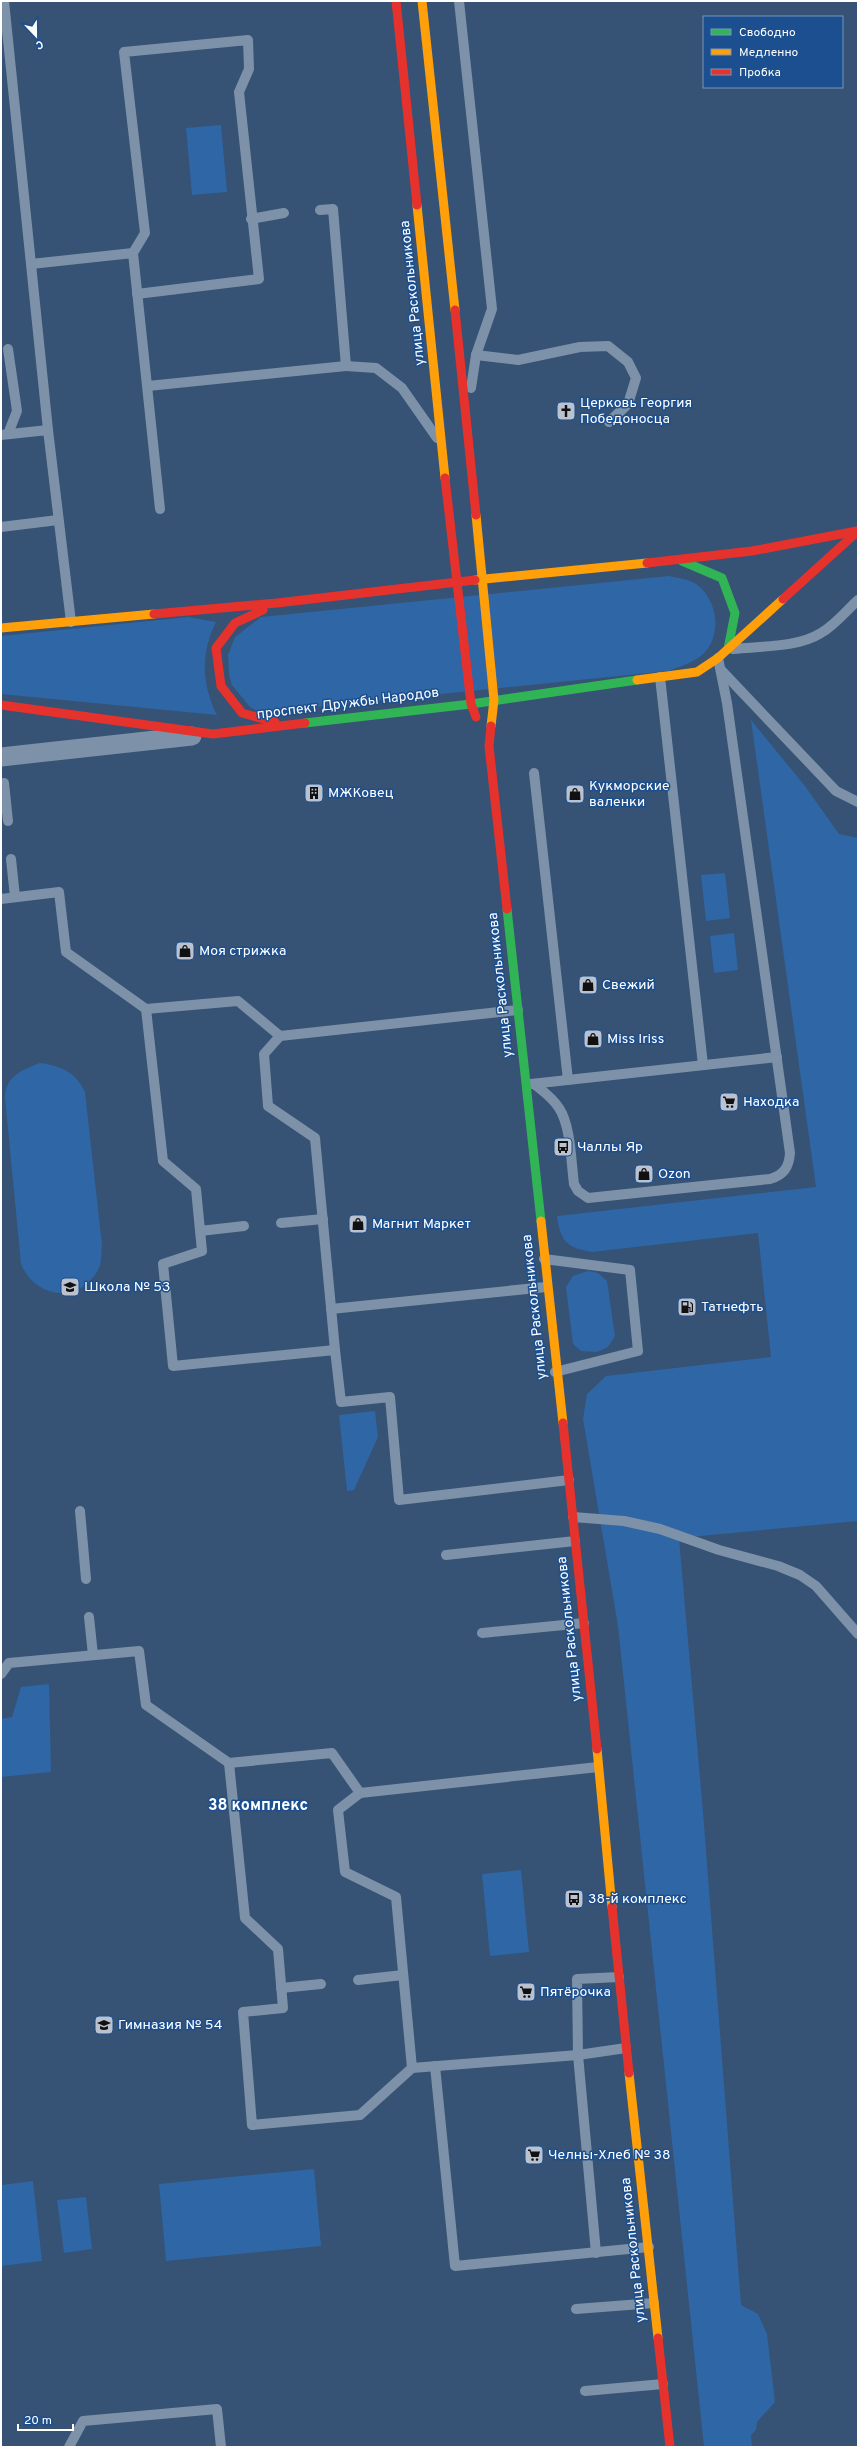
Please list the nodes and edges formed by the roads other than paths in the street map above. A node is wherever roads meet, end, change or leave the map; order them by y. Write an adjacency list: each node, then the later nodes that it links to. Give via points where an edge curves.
1 (4, 1): 9 (lane)
2 (396, 1): 19 (street, улица Раскольникова)
3 (422, 1): 15 (street)
4 (459, 1): 12 (lane, via 492,309)
5 (320, 210): 13 (lane, via 333,209)
6 (284, 213): 7 (lane)
7 (251, 220): 8 (lane, via 239,92 249,69 248,40 124,52 145,233); 10 (lane, via 259,279)
8 (133, 253): 9 (lane); 10 (lane)
9 (31, 264): 17 (lane)
10 (138, 294): 14 (lane)
11 (8, 349): 18 (lane, via 17,411)
12 (476, 355): 15 (lane); 16 (lane, via 518,360 580,347 608,346 628,362 636,378 628,404)
13 (346, 366): 14 (lane); 19 (lane, via 376,368 402,388)
14 (148, 386): 20 (lane)
15 (466, 416): 25 (street)
16 (609, 422)
17 (48, 430): 18 (lane); 21 (lane)
18 (5, 435)
19 (442, 446): 26 (street, улица Раскольникова)
20 (160, 509)
21 (58, 520): 22 (lane); 29 (lane)
22 (1, 527)
23 (857, 530): 24 (street, via 752,551); 31 (street)
24 (681, 560): 25 (street); 31 (street, via 722,578 735,613)
25 (484, 579): 26 (street); 35 (street)
26 (456, 583): 28 (street); 36 (street, улица Раскольникова)
27 (858, 600): 31 (lane, via 833,624 813,637 794,642)
28 (277, 603): 29 (street); 38 (street, via 235,623 216,648 221,686 242,713)
29 (71, 622): 30 (street)
30 (1, 628)
31 (728, 649): 32 (street)
32 (718, 658): 33 (lane); 34 (street, проспект Дружбы Народов, via 697,672)
33 (721, 670): 44 (lane, via 836,791); 52 (lane)
34 (660, 677): 35 (street, проспект Дружбы Народов); 53 (lane)
35 (494, 700): 36 (street, проспект Дружбы Народов); 40 (street)
36 (471, 704): 38 (street, проспект Дружбы Народов); 40 (street, улица Раскольникова)
37 (1, 705): 39 (street, проспект Дружбы Народов)
38 (287, 726): 39 (street, проспект Дружбы Народов)
39 (213, 734): 41 (street)
40 (489, 746): 50 (street, улица Раскольникова)
41 (1, 757)
42 (534, 773): 54 (lane)
43 (4, 783): 45 (lane)
44 (858, 802)
45 (8, 821)
46 (12, 859): 47 (lane)
47 (15, 897): 48 (lane); 49 (lane, via 59,892 66,952)
48 (1, 899)
49 (146, 1009): 51 (lane, via 238,1001); 59 (lane, via 163,1161 196,1189)
50 (518, 1010): 51 (lane); 55 (street, улица Раскольникова)
51 (280, 1036): 56 (lane, via 264,1054 268,1106 315,1138)
52 (777, 1057): 53 (lane); 55 (lane, via 790,1162 777,1177 762,1180 588,1198 578,1191 574,1184 566,1124 562,1113 555,1102)
53 (703, 1065): 54 (lane)
54 (568, 1080): 55 (lane)
55 (530, 1084): 60 (street, улица Раскольникова)
56 (323, 1219): 57 (lane); 62 (lane)
57 (281, 1223)
58 (244, 1226): 59 (lane)
59 (200, 1231): 63 (lane, via 202,1251 163,1264 174,1366)
60 (544, 1259): 61 (street, улица Раскольникова); 64 (lane, via 630,1270 638,1351)
61 (546, 1287): 62 (lane); 64 (street, улица Раскольникова)
62 (331, 1309): 63 (lane)
63 (335, 1350): 65 (lane, via 341,1402 390,1397 399,1500)
64 (555, 1372): 65 (street, улица Раскольникова)
65 (569, 1480): 67 (street, улица Раскольникова)
66 (80, 1511): 70 (lane)
67 (572, 1517): 68 (street, улица Раскольникова); 74 (lane, via 624,1521 660,1529 719,1550 778,1566 800,1575 816,1586)
68 (575, 1541): 69 (lane); 72 (street, улица Раскольникова)
69 (446, 1555)
70 (86, 1579)
71 (90, 1617): 75 (lane)
72 (584, 1623): 73 (lane); 78 (street, улица Раскольникова)
73 (482, 1633)
74 (858, 1634)
75 (93, 1655): 76 (lane, via 9,1663); 77 (lane, via 138,1651 146,1705)
76 (1, 1674)
77 (228, 1763): 79 (lane, via 332,1753); 84 (lane, via 245,1918 278,1949)
78 (598, 1767): 79 (lane); 81 (street, улица Раскольникова)
79 (360, 1793): 80 (lane, via 338,1810 345,1872 396,1897)
80 (403, 1975): 82 (lane); 88 (lane)
81 (619, 1977): 85 (street, улица Раскольникова); 86 (lane, via 577,1979)
82 (358, 1980)
83 (321, 1984): 84 (lane)
84 (281, 1988): 88 (lane, via 283,2008 243,2012 252,2125 360,2114)
85 (626, 2048): 86 (lane); 89 (street, улица Раскольникова)
86 (578, 2055): 87 (lane); 90 (lane)
87 (435, 2066): 88 (lane); 90 (lane, via 455,2266)
88 (412, 2068)
89 (649, 2247): 90 (lane); 91 (street, улица Раскольникова)
90 (596, 2253)
91 (654, 2303): 92 (lane); 93 (street, улица Раскольникова)
92 (576, 2309)
93 (663, 2384): 94 (lane); 97 (street, улица Раскольникова)
94 (585, 2391)
95 (69, 2447): 96 (lane, via 84,2421 217,2409)
96 (221, 2447)
97 (670, 2447)

